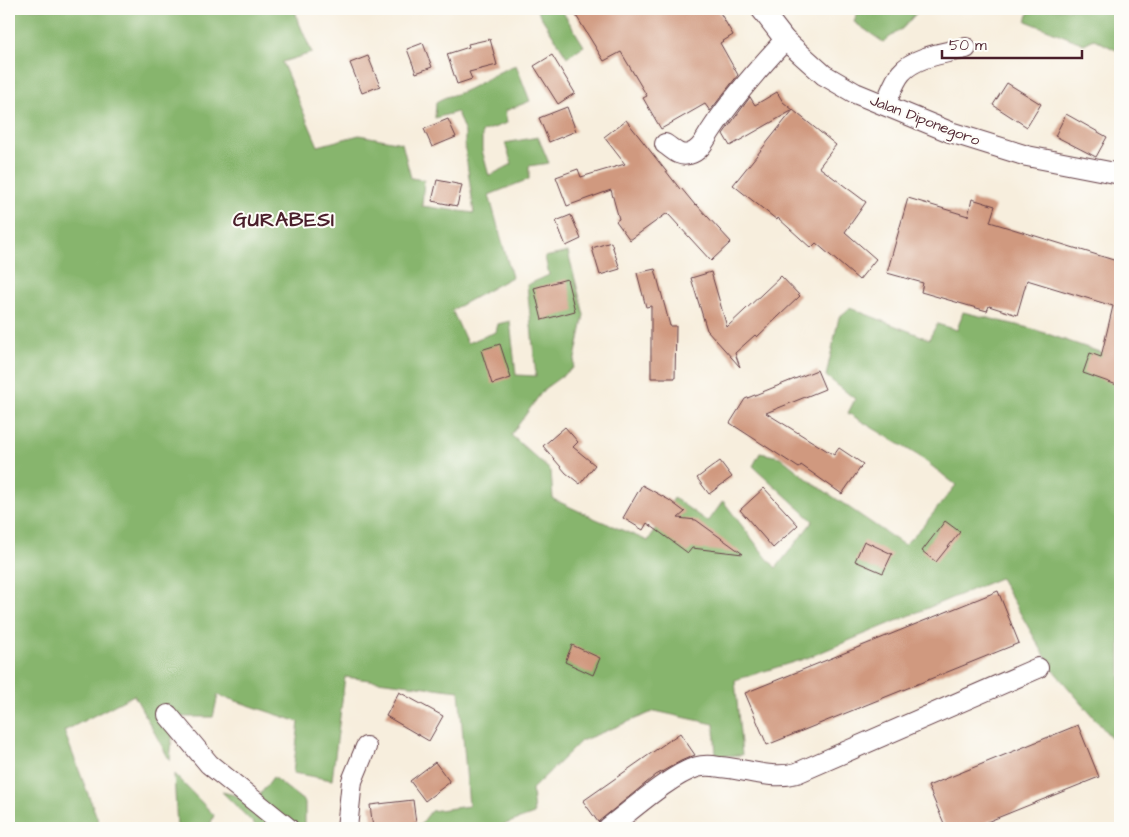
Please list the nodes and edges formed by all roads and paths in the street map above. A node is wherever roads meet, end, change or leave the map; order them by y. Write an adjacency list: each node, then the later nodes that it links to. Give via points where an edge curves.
1 (761, 9): 2 (street, Jalan Diponegoro)
2 (785, 40): 4 (street, Jalan Diponegoro, via 824,75); 5 (street, via 748,79 699,149 680,155)
3 (966, 48): 4 (street, via 917,62 905,69)
4 (885, 105): 6 (street, Jalan Diponegoro, via 950,132 1027,156)
5 (665, 144)
6 (1120, 174)
7 (1038, 668): 12 (street, via 784,777 721,766 699,766 679,775)
8 (168, 715): 10 (street, via 209,764)
9 (366, 747): 11 (street, via 352,781)
10 (288, 828)
11 (347, 828)
12 (608, 828)

